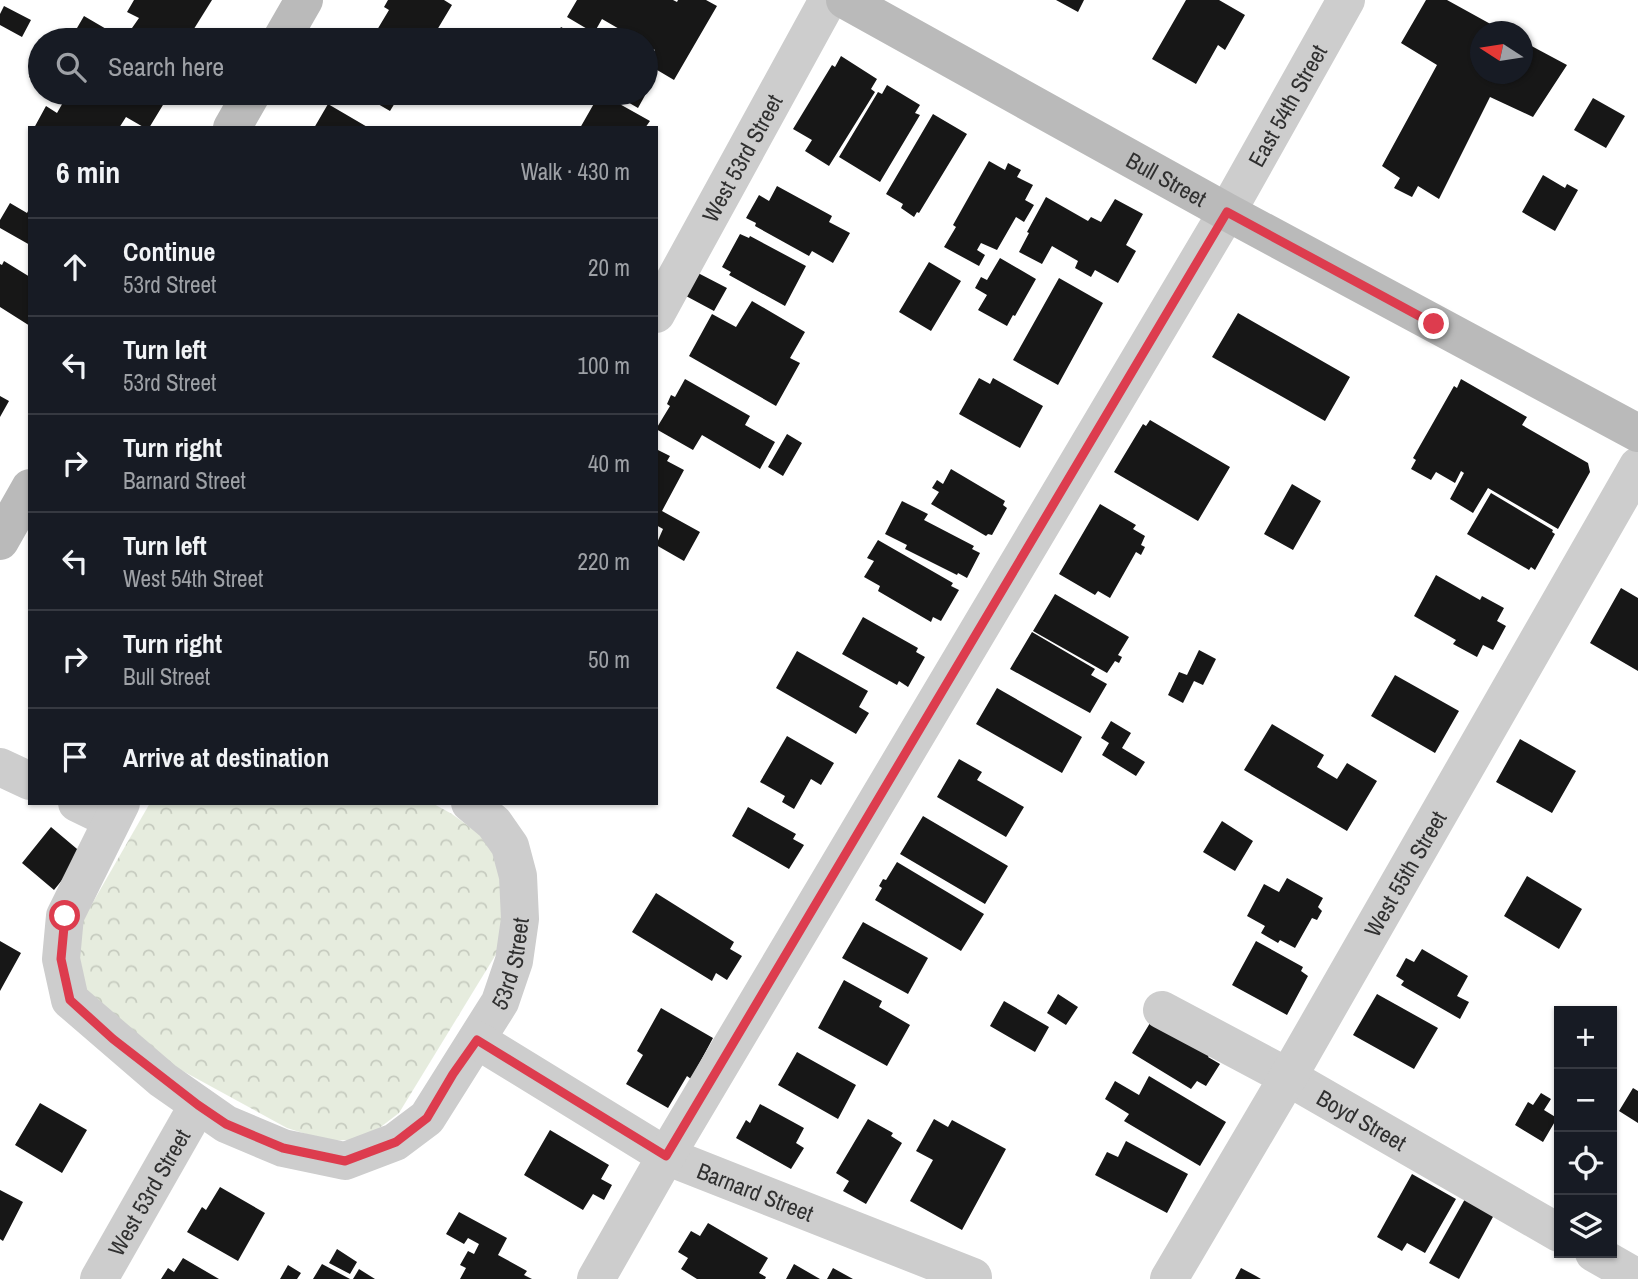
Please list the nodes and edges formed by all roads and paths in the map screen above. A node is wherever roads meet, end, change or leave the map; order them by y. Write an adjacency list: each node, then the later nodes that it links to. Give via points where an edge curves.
1 (304, 0): 5 (street)
2 (828, 0): 9 (street, West 53rd Street)
3 (845, 0): 8 (street, Bull Street)
4 (1346, 0): 8 (street, East 54th Street)
5 (288, 28)
6 (245, 105): 7 (street)
7 (233, 126)
8 (1227, 212): 10 (street, Bull Street); 23 (street, East 54th Street)
9 (658, 310)
10 (1638, 433)
11 (1638, 466): 21 (street, West 55th Street)
12 (28, 491): 13 (street)
13 (2, 532)
14 (0, 767): 15 (street)
15 (28, 780)
16 (87, 805): 18 (street)
17 (472, 805): 20 (street, 53rd Street, via 495,823 510,846 519,876 520,919 514,961 503,992)
18 (117, 811): 22 (street, 53rd Street, via 65,916 61,959 70,1000)
19 (1162, 1010): 21 (street, Boyd Street)
20 (477, 1040): 22 (street, 53rd Street, via 427,1118 396,1142 345,1161 283,1148 226,1124); 23 (street, Barnard Street)
21 (1288, 1077): 24 (street, Boyd Street); 30 (street, West 55th Street)
22 (198, 1105): 28 (street, West 53rd Street)
23 (666, 1156): 26 (street, Barnard Street); 29 (street, East 54th Street)
24 (1554, 1230)
25 (1603, 1258): 27 (street)
26 (973, 1277)
27 (1638, 1278)
28 (99, 1279)
29 (596, 1279)
30 (1169, 1279)

